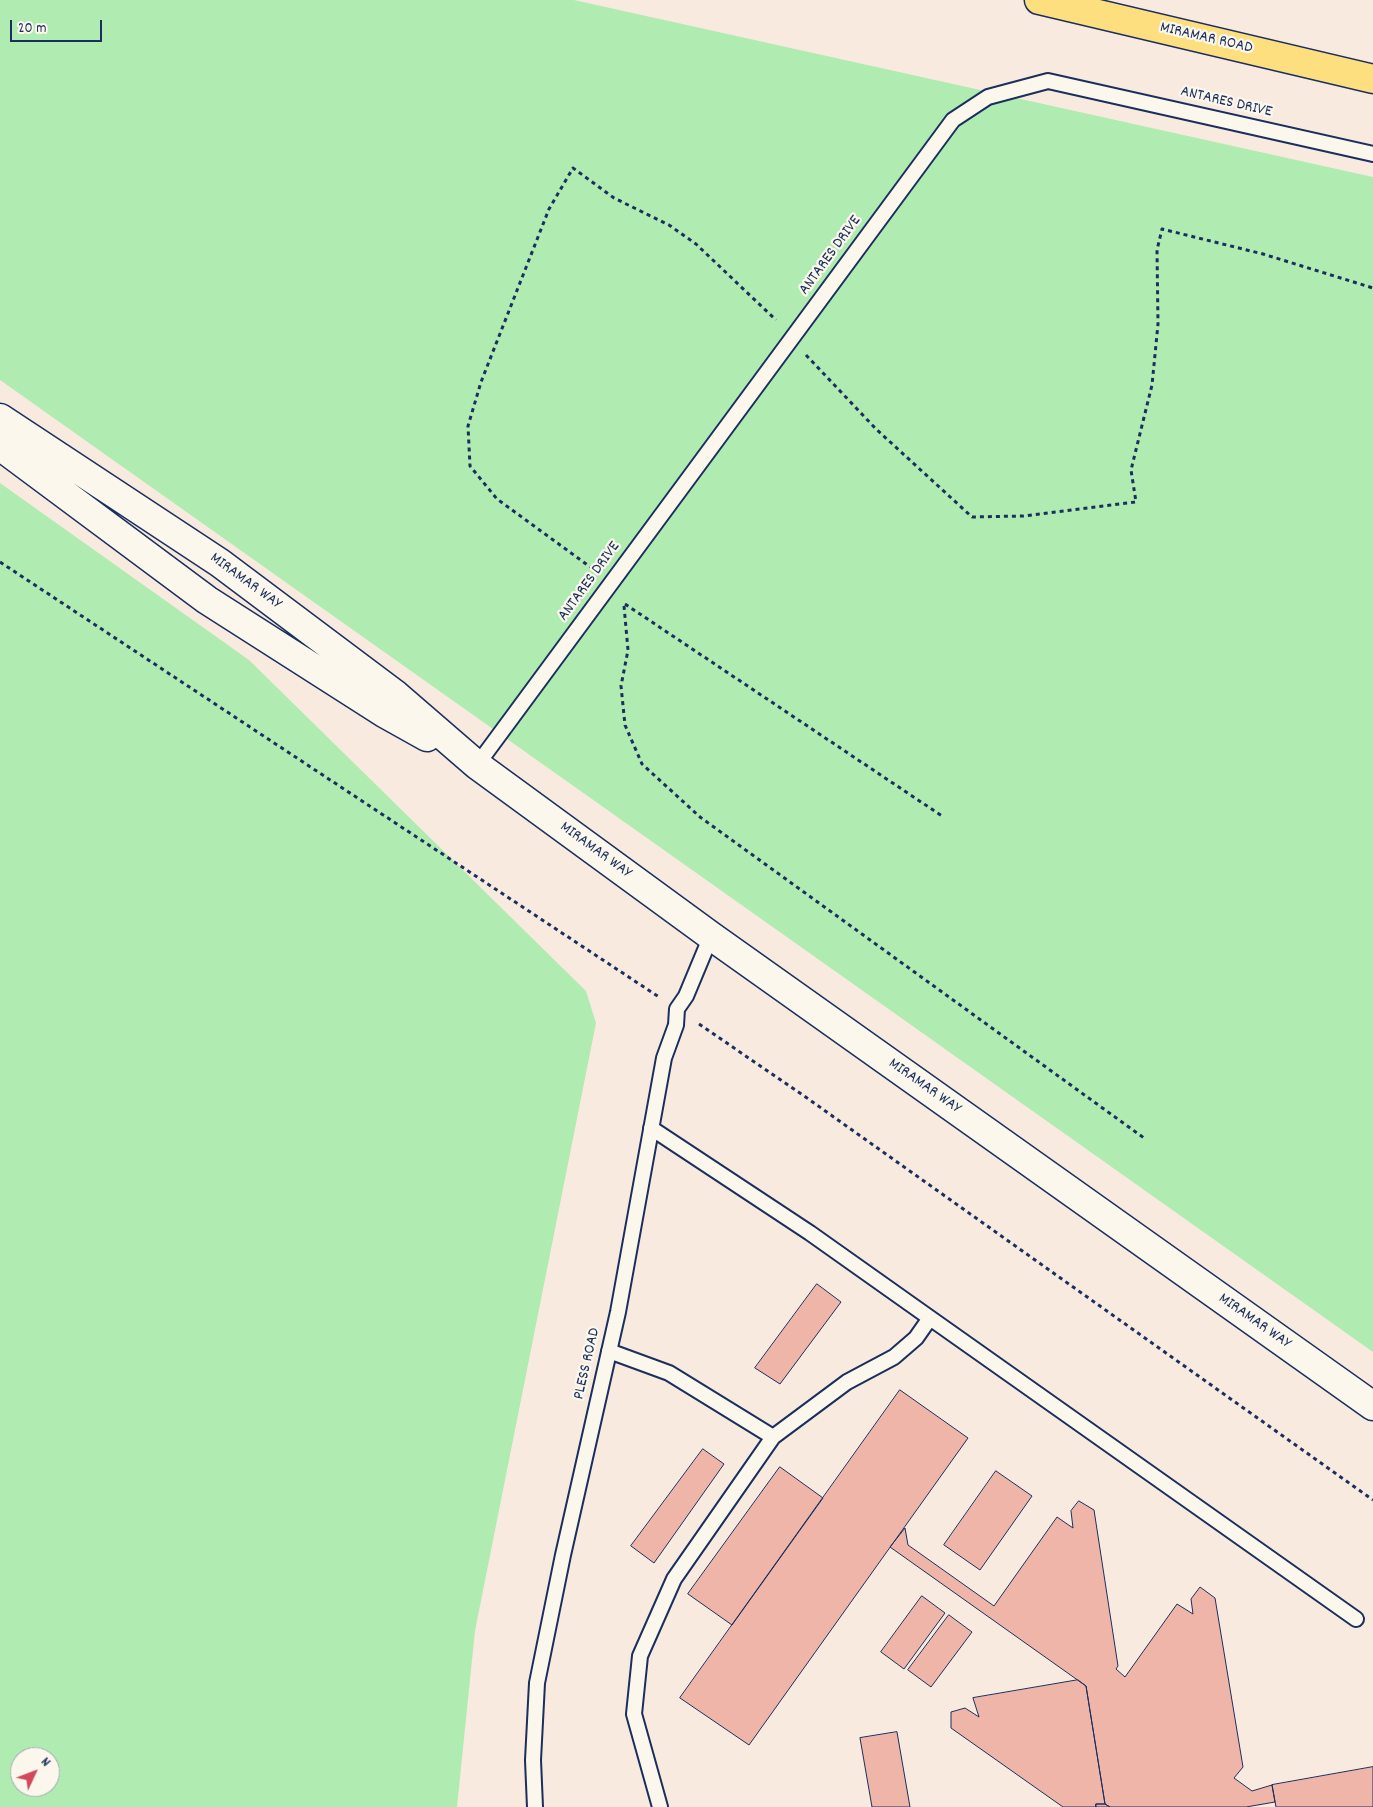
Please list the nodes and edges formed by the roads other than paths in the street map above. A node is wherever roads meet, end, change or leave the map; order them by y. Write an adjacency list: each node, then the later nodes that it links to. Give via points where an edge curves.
1 (1039, 0): 2 (main road, MIRAMAR ROAD)
2 (1373, 79)
3 (1373, 154): 6 (lane, ANTARES DRIVE, via 1048,81 988,97 953,120)
4 (0, 418): 6 (street, MIRAMAR WAY, via 220,563 396,694)
5 (0, 446): 6 (street, MIRAMAR WAY, via 207,600 384,713)
6 (477, 765): 7 (street, MIRAMAR WAY)
7 (711, 936): 8 (lane, PLESS ROAD, via 686,996 677,1009); 11 (street, MIRAMAR WAY)
8 (651, 1128): 9 (lane); 10 (lane, PLESS ROAD)
9 (930, 1318): 12 (lane, via 916,1338 894,1357 847,1382); 13 (lane)
10 (609, 1351): 12 (lane, via 668,1373); 14 (lane, PLESS ROAD, via 536,1683)
11 (1373, 1406)
12 (773, 1437): 15 (lane, via 674,1579 640,1656 634,1714)
13 (1356, 1619)
14 (535, 1807)
15 (660, 1807)

